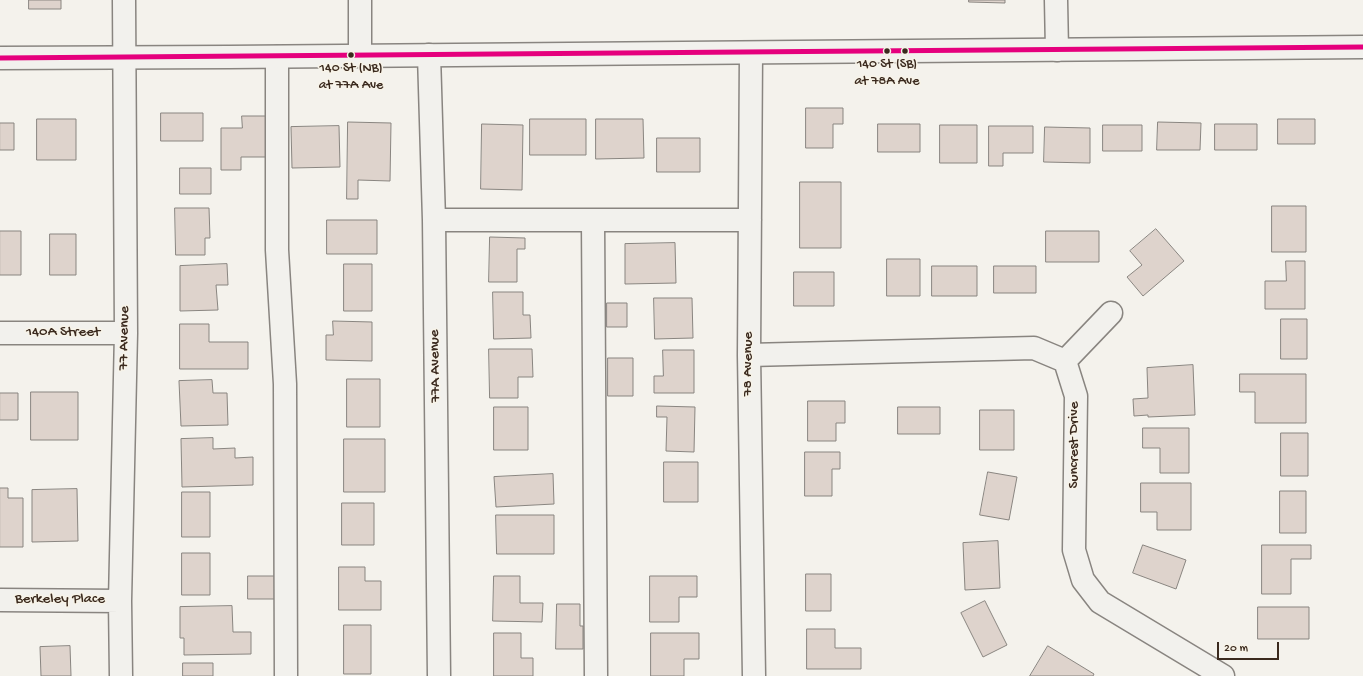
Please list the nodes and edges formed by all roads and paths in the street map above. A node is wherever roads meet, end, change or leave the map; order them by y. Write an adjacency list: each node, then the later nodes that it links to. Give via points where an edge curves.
1 (124, 0): 9 (street, 77 Avenue)
2 (360, 0): 8 (street)
3 (1056, 0): 5 (street)
4 (1363, 48): 5 (street)
5 (1057, 50): 6 (street)
6 (751, 53): 7 (street); 14 (street, 78 Avenue)
7 (429, 55): 8 (street); 12 (street, 77A Avenue)
8 (360, 56): 10 (street)
9 (125, 57): 10 (street); 11 (street); 17 (street, 77 Avenue)
10 (277, 57): 23 (street, via 277,250 285,384)
11 (0, 58)
12 (434, 220): 13 (street); 24 (street, 77A Avenue)
13 (592, 220): 14 (street); 25 (street)
14 (750, 220): 18 (street, 78 Avenue)
15 (1111, 312): 19 (street)
16 (0, 333): 17 (street, 140A Street)
17 (126, 333): 21 (street, 77 Avenue)
18 (749, 355): 19 (street, via 1034,348); 26 (street, 78 Avenue)
19 (1065, 361): 27 (street, Suncrest Drive, via 1076,396 1074,550 1083,580 1100,602)
20 (0, 600): 21 (street, Berkeley Place)
21 (120, 601): 22 (street, 77 Avenue)
22 (122, 676)
23 (286, 676)
24 (439, 676)
25 (596, 676)
26 (754, 676)
27 (1223, 676)

